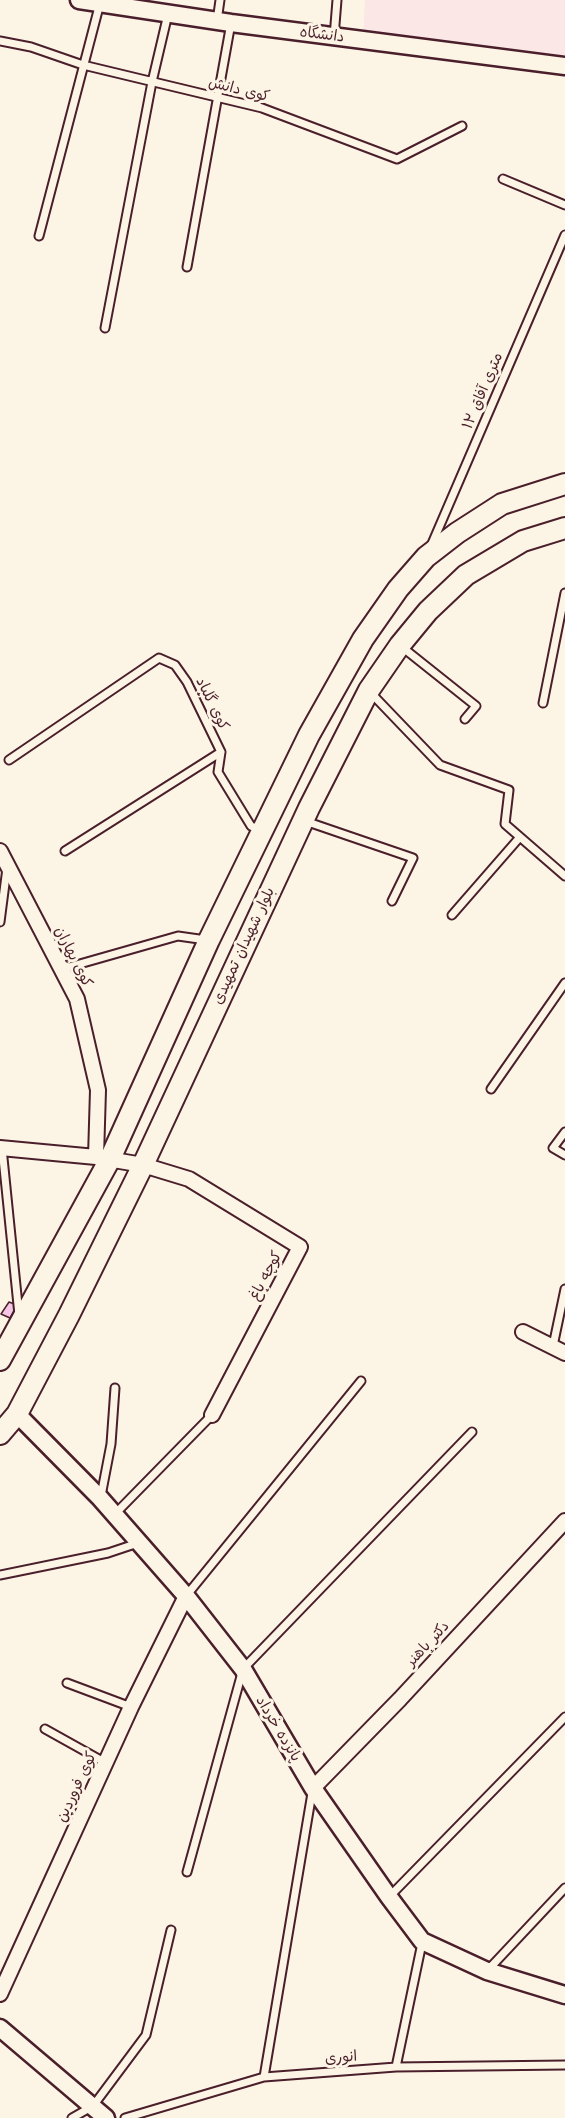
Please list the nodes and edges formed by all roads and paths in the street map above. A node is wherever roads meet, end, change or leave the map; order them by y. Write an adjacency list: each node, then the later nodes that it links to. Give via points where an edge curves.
1 (79, 0): 4 (street, دانشگاه)
2 (220, 0): 6 (lane)
3 (337, 0): 7 (lane)
4 (108, 3): 5 (street, دانشگاه); 9 (lane)
5 (168, 14): 6 (street, دانشگاه); 11 (lane)
6 (224, 22): 7 (street, دانشگاه); 12 (lane)
7 (334, 37): 10 (street, دانشگاه)
8 (0, 41): 9 (lane, کوی دانش)
9 (83, 65): 11 (lane, کوی دانش); 17 (lane)
10 (565, 66)
11 (152, 82): 12 (lane, کوی دانش); 19 (lane)
12 (218, 99): 13 (lane, کوی دانش, via 262,108 397,159); 18 (lane)
13 (462, 126)
14 (503, 179): 15 (lane)
15 (565, 205)
16 (565, 235): 22 (lane, ۱۲ متری آفاق)
17 (39, 236)
18 (187, 267)
19 (105, 328)
20 (565, 484): 22 (main road, via 502,504)
21 (565, 528): 24 (main road, بلوار شهیدان تمهیدی, via 524,542 466,575)
22 (426, 557): 31 (main road, via 363,639)
23 (565, 593): 26 (lane)
24 (400, 645): 25 (main road, بلوار شهیدان تمهیدی); 27 (lane, via 476,706)
25 (369, 690): 30 (main road, بلوار شهیدان تمهیدی); 32 (lane, via 440,765 509,790 505,824)
26 (543, 703)
27 (465, 719)
28 (220, 752): 29 (lane, کوی گلباد, via 188,682 175,665 159,658); 31 (lane, کوی گلباد, via 218,772 251,826); 34 (lane)
29 (9, 760)
30 (303, 820): 37 (lane, via 413,858); 48 (main road, بلوار شهیدان تمهیدی)
31 (262, 832): 40 (main road)
32 (520, 837): 36 (lane); 38 (lane)
33 (0, 851): 35 (street, کوی بهاران)
34 (65, 852)
35 (8, 865): 39 (lane); 41 (street, کوی بهاران)
36 (565, 876)
37 (392, 901)
38 (452, 915)
39 (0, 922)
40 (209, 940): 41 (lane, via 178,936); 47 (main road)
41 (62, 969): 47 (street, کوی بهاران, via 77,999 98,1090)
42 (565, 983): 43 (lane)
43 (491, 1089)
44 (565, 1132): 46 (lane, via 553,1148)
45 (1, 1148): 47 (street); 50 (lane)
46 (565, 1155)
47 (103, 1158): 48 (street); 50 (main road)
48 (143, 1165): 56 (main road, بلوار شهیدان تمهیدی); 57 (street, کوچه باغ, via 189,1179 300,1247)
49 (565, 1290): 52 (lane)
50 (20, 1325): 53 (main road)
51 (523, 1332): 52 (street)
52 (559, 1349)
53 (0, 1360)
54 (361, 1381): 65 (lane)
55 (116, 1388): 60 (lane, via 111,1444)
56 (17, 1414): 59 (main road, بلوار شهیدان تمهیدی); 60 (street, پانزده خرداد)
57 (212, 1415): 61 (lane)
58 (472, 1432): 66 (lane)
59 (0, 1434)
60 (100, 1498): 61 (street, پانزده خرداد)
61 (114, 1515): 63 (street, پانزده خرداد)
62 (565, 1521): 72 (street, دکتر باهنر)
63 (138, 1543): 64 (lane); 65 (street, پانزده خرداد)
64 (0, 1575)
65 (186, 1596): 66 (street, پانزده خرداد); 68 (street, کوی فروردین)
66 (243, 1670): 72 (street, پانزده خرداد); 73 (lane)
67 (67, 1683): 68 (lane)
68 (131, 1707): 71 (street, کوی فروردین)
69 (565, 1717): 75 (lane)
70 (45, 1729): 71 (lane)
71 (106, 1763): 79 (street, کوی فروردین)
72 (313, 1788): 75 (street, پانزده خرداد); 84 (lane)
73 (187, 1872)
74 (565, 1888): 78 (lane)
75 (389, 1898): 77 (street, پانزده خرداد)
76 (171, 1930): 85 (lane, via 146,2035)
77 (422, 1941): 78 (street, پانزده خرداد); 83 (lane)
78 (487, 1971): 80 (street, پانزده خرداد)
79 (0, 1994)
80 (565, 1995)
81 (0, 2028): 85 (street)
82 (565, 2066): 83 (lane, انوری)
83 (396, 2067): 84 (lane, انوری)
84 (264, 2078): 88 (lane, انوری)
85 (93, 2106): 86 (lane); 87 (street)
86 (72, 2118)
87 (106, 2118)
88 (125, 2118)

